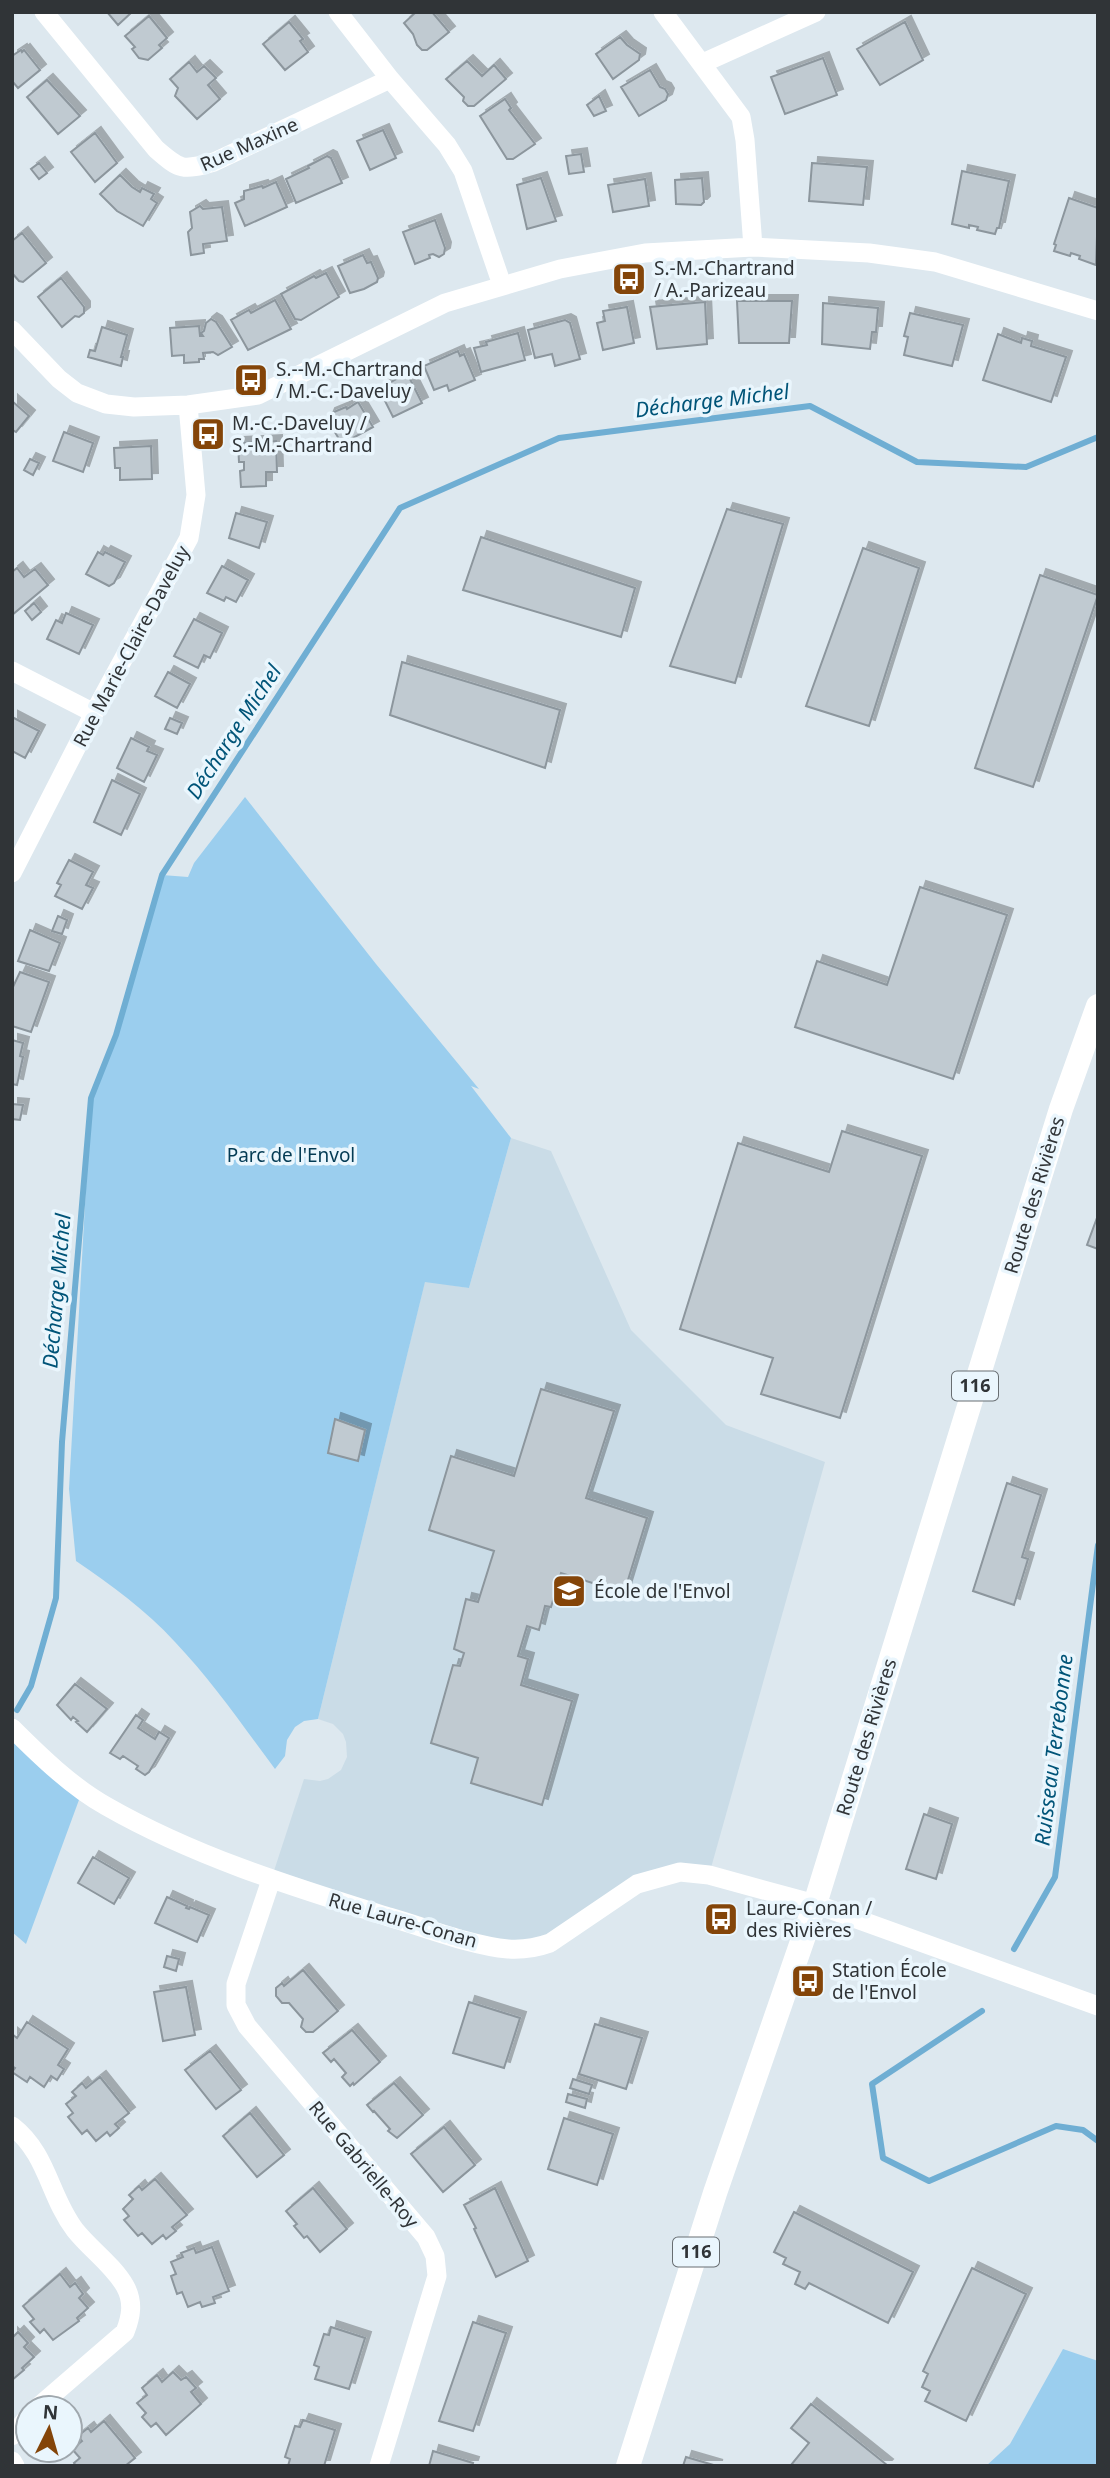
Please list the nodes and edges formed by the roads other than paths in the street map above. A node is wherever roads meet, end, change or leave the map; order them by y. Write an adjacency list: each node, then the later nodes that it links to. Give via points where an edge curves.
1 (44, 12): 6 (street, Rue Maxine, via 156,149 174,165 190,169)
2 (338, 12): 6 (street)
3 (663, 12): 5 (street)
4 (816, 12): 5 (street)
5 (703, 63): 7 (street, via 741,117)
6 (390, 79): 8 (street, via 447,145 463,171)
7 (753, 247): 8 (street, via 645,253); 9 (street, via 869,253 935,262)
8 (502, 285): 11 (street, via 445,303 258,395)
9 (1098, 312)
10 (12, 330): 11 (street, via 77,393 106,404)
11 (188, 405): 13 (street, Rue Marie-Claire-Daveluy, via 196,495 189,538)
12 (12, 671): 13 (street)
13 (94, 713): 14 (street, Rue Marie-Claire-Daveluy)
14 (12, 873)
15 (1098, 1006): 18 (main road, Route des Rivières / 116, via 1057,1121)
16 (12, 1728): 17 (street, Rue Laure-Conan, via 103,1805 154,1832)
17 (271, 1880): 18 (street, Rue Laure-Conan, via 507,1949 535,1949 550,1943 637,1884 680,1872 709,1875); 24 (street, Rue Gabrielle-Roy, via 236,1984 236,2006 247,2026 426,2237 435,2256 436,2276)
18 (815, 1904): 19 (street, Rue Laure-Conan); 25 (main road, Route des Rivières / 116, via 715,2193)
19 (1098, 2006)
20 (12, 2126): 21 (street, via 39,2154 75,2230 125,2286 132,2314 125,2332)
21 (53, 2394)
22 (12, 2461): 23 (street)
23 (15, 2466)
24 (379, 2466)
25 (628, 2466)

